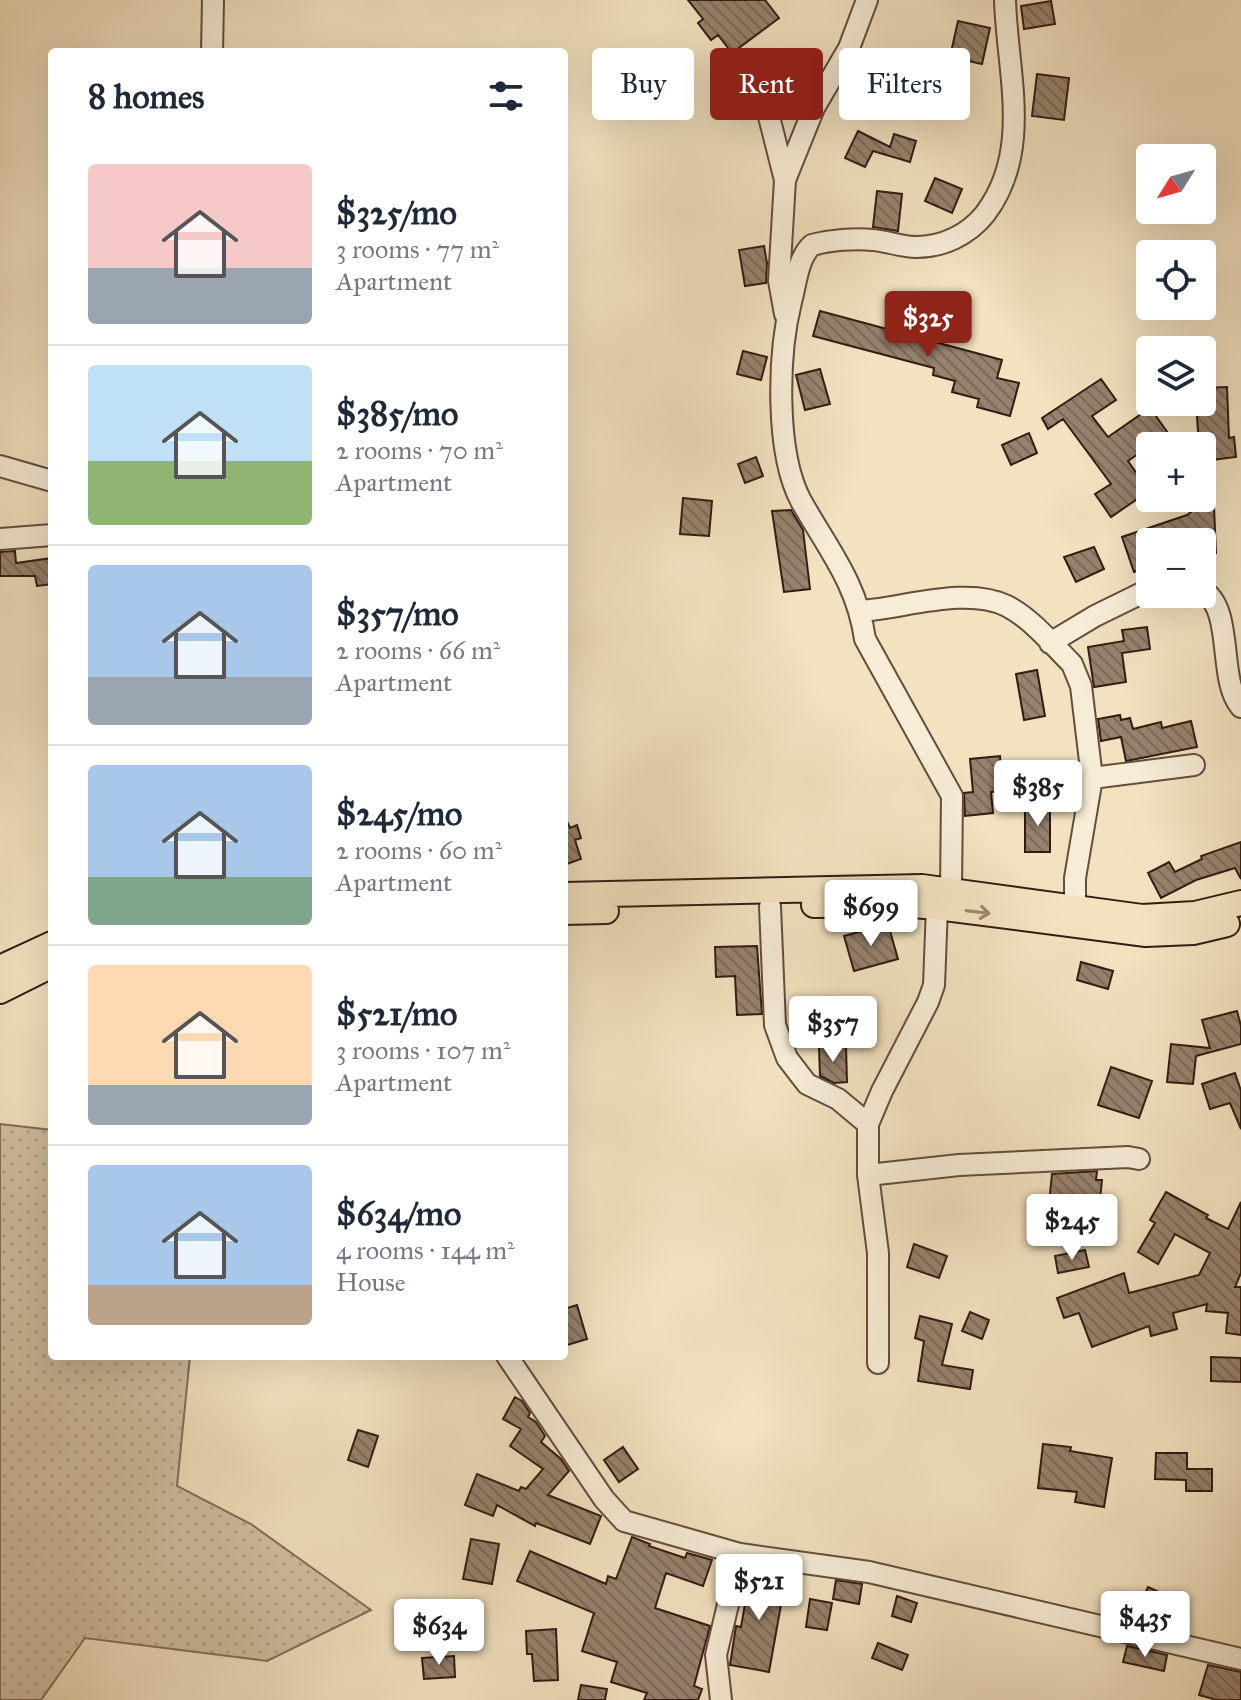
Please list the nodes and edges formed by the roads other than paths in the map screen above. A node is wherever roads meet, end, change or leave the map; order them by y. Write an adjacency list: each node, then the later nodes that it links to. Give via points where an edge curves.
1 (213, 0): 4 (street)
2 (867, 0): 6 (street)
3 (1005, 0): 7 (street, via 1014,148 990,207 975,226 946,242 915,247 871,240 812,245 804,254)
4 (212, 48)
5 (770, 120): 6 (street)
6 (785, 180): 7 (street, via 779,281)
7 (786, 322): 14 (street, via 781,412 786,453 799,498 842,568)
8 (0, 466): 9 (street)
9 (48, 480)
10 (48, 535): 11 (street)
11 (0, 539)
12 (1136, 596): 15 (street)
13 (1216, 608): 16 (street, via 1230,690)
14 (861, 611): 15 (street, via 937,600 995,601 1027,620); 20 (street, via 865,639 952,796)
15 (1050, 643): 18 (street, via 1072,664 1081,686)
16 (1241, 707)
17 (1194, 765): 18 (street)
18 (1092, 778): 23 (street)
19 (568, 895): 20 (main road, via 891,887)
20 (944, 898): 22 (main road); 23 (main road); 25 (main road, one-way to 25, via 1146,934 1193,932); 30 (street, via 934,985)
21 (1241, 903): 23 (main road, via 1165,917)
22 (770, 906): 24 (main road); 30 (street, via 775,1025 787,1058 807,1084 838,1099)
23 (1075, 907)
24 (568, 912)
25 (1241, 920)
26 (48, 946): 28 (main road)
27 (48, 967): 29 (main road)
28 (0, 968)
29 (0, 991)
30 (868, 1124): 32 (street)
31 (1139, 1159): 32 (street, via 959,1165)
32 (868, 1175): 34 (street, via 878,1253)
33 (510, 1360): 35 (street, via 624,1521)
34 (878, 1363)
35 (740, 1554): 36 (street, via 869,1572); 37 (street, via 716,1655)
36 (1241, 1659)
37 (721, 1700)

